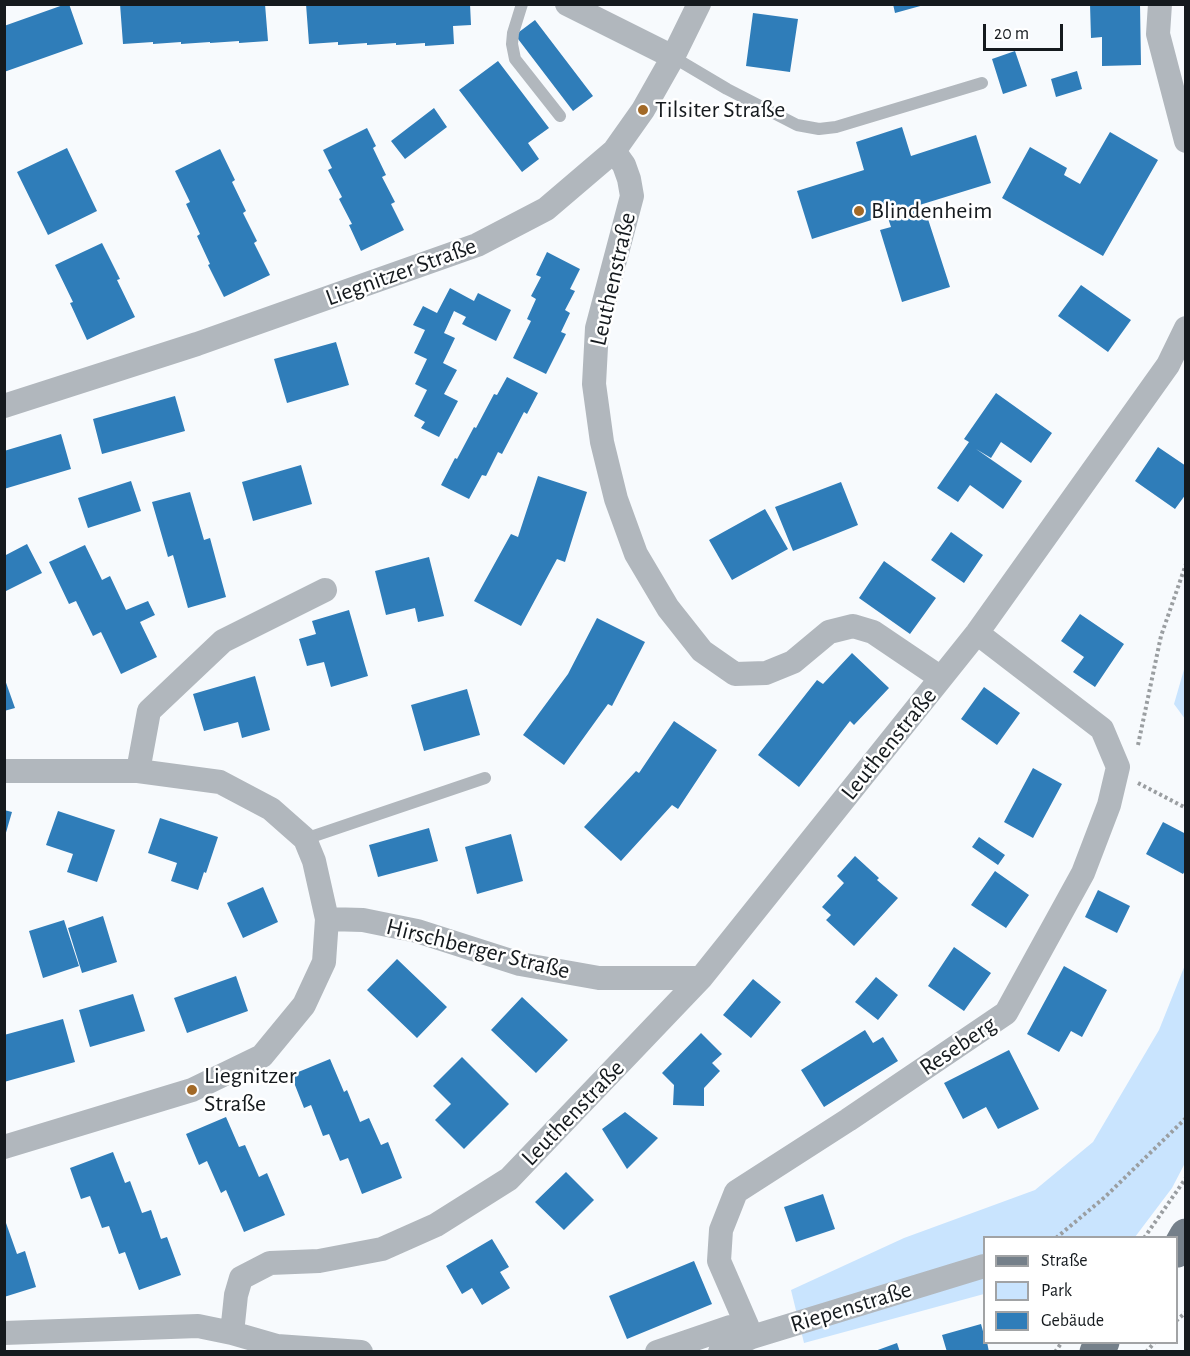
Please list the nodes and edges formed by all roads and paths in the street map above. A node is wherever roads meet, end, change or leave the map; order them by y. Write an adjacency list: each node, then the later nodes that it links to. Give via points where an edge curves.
1 (522, 4): 7 (lane, via 513,33 515,59)
2 (567, 4): 5 (street)
3 (699, 4): 5 (street, Liegnitzer Straße)
4 (1160, 4): 8 (street, via 1158,34)
5 (673, 57): 6 (lane, via 797,125 819,129); 9 (street, Liegnitzer Straße)
6 (982, 84)
7 (560, 116)
8 (1185, 141)
9 (614, 151): 11 (street, Liegnitzer Straße, via 546,209 477,245 197,345); 15 (street, Leuthenstraße, via 624,165 632,196 597,328 594,384 602,442 616,499 636,554 668,608 702,651 735,674 775,670 793,662 829,632 853,626 873,632)
10 (1185, 328): 14 (street, Leuthenstraße, via 1168,365)
11 (4, 406)
12 (1185, 564): 16 (path, via 1161,636 1136,753)
13 (325, 590): 18 (street, via 223,640 149,711)
14 (977, 633): 15 (street, Leuthenstraße); 16 (street, via 1102,729)
15 (941, 678): 24 (street, Leuthenstraße)
16 (1118, 767): 20 (street, Reseberg)
17 (4, 771): 18 (street)
18 (138, 771): 22 (street, via 220,782 272,809)
19 (485, 778): 22 (lane)
20 (1111, 798): 21 (path, via 1120,801 1135,781); 35 (street, Reseberg, via 1083,873 1006,1013 736,1192 721,1230 719,1261)
21 (1185, 808)
22 (305, 839): 23 (street)
23 (327, 919): 24 (street, Hirschberger Straße, via 363,920 417,931 520,964 599,978); 26 (street, via 324,962 304,1005 262,1056 192,1090)
24 (701, 978): 34 (street, Leuthenstraße, via 509,1179 436,1225 382,1249 319,1261 270,1263 241,1278)
25 (1185, 1118): 29 (path, via 1105,1197)
26 (4, 1147)
27 (1185, 1178): 30 (path)
28 (1185, 1235): 31 (main road)
29 (1058, 1236)
30 (1145, 1236)
31 (1178, 1250)
32 (983, 1266): 35 (street, Riepenstraße)
33 (4, 1333): 34 (street, via 198,1326)
34 (232, 1333): 36 (street, via 277,1346)
35 (752, 1337): 37 (street, via 730,1327); 38 (street, Riepenstraße)
36 (361, 1352)
37 (657, 1352)
38 (720, 1352)

